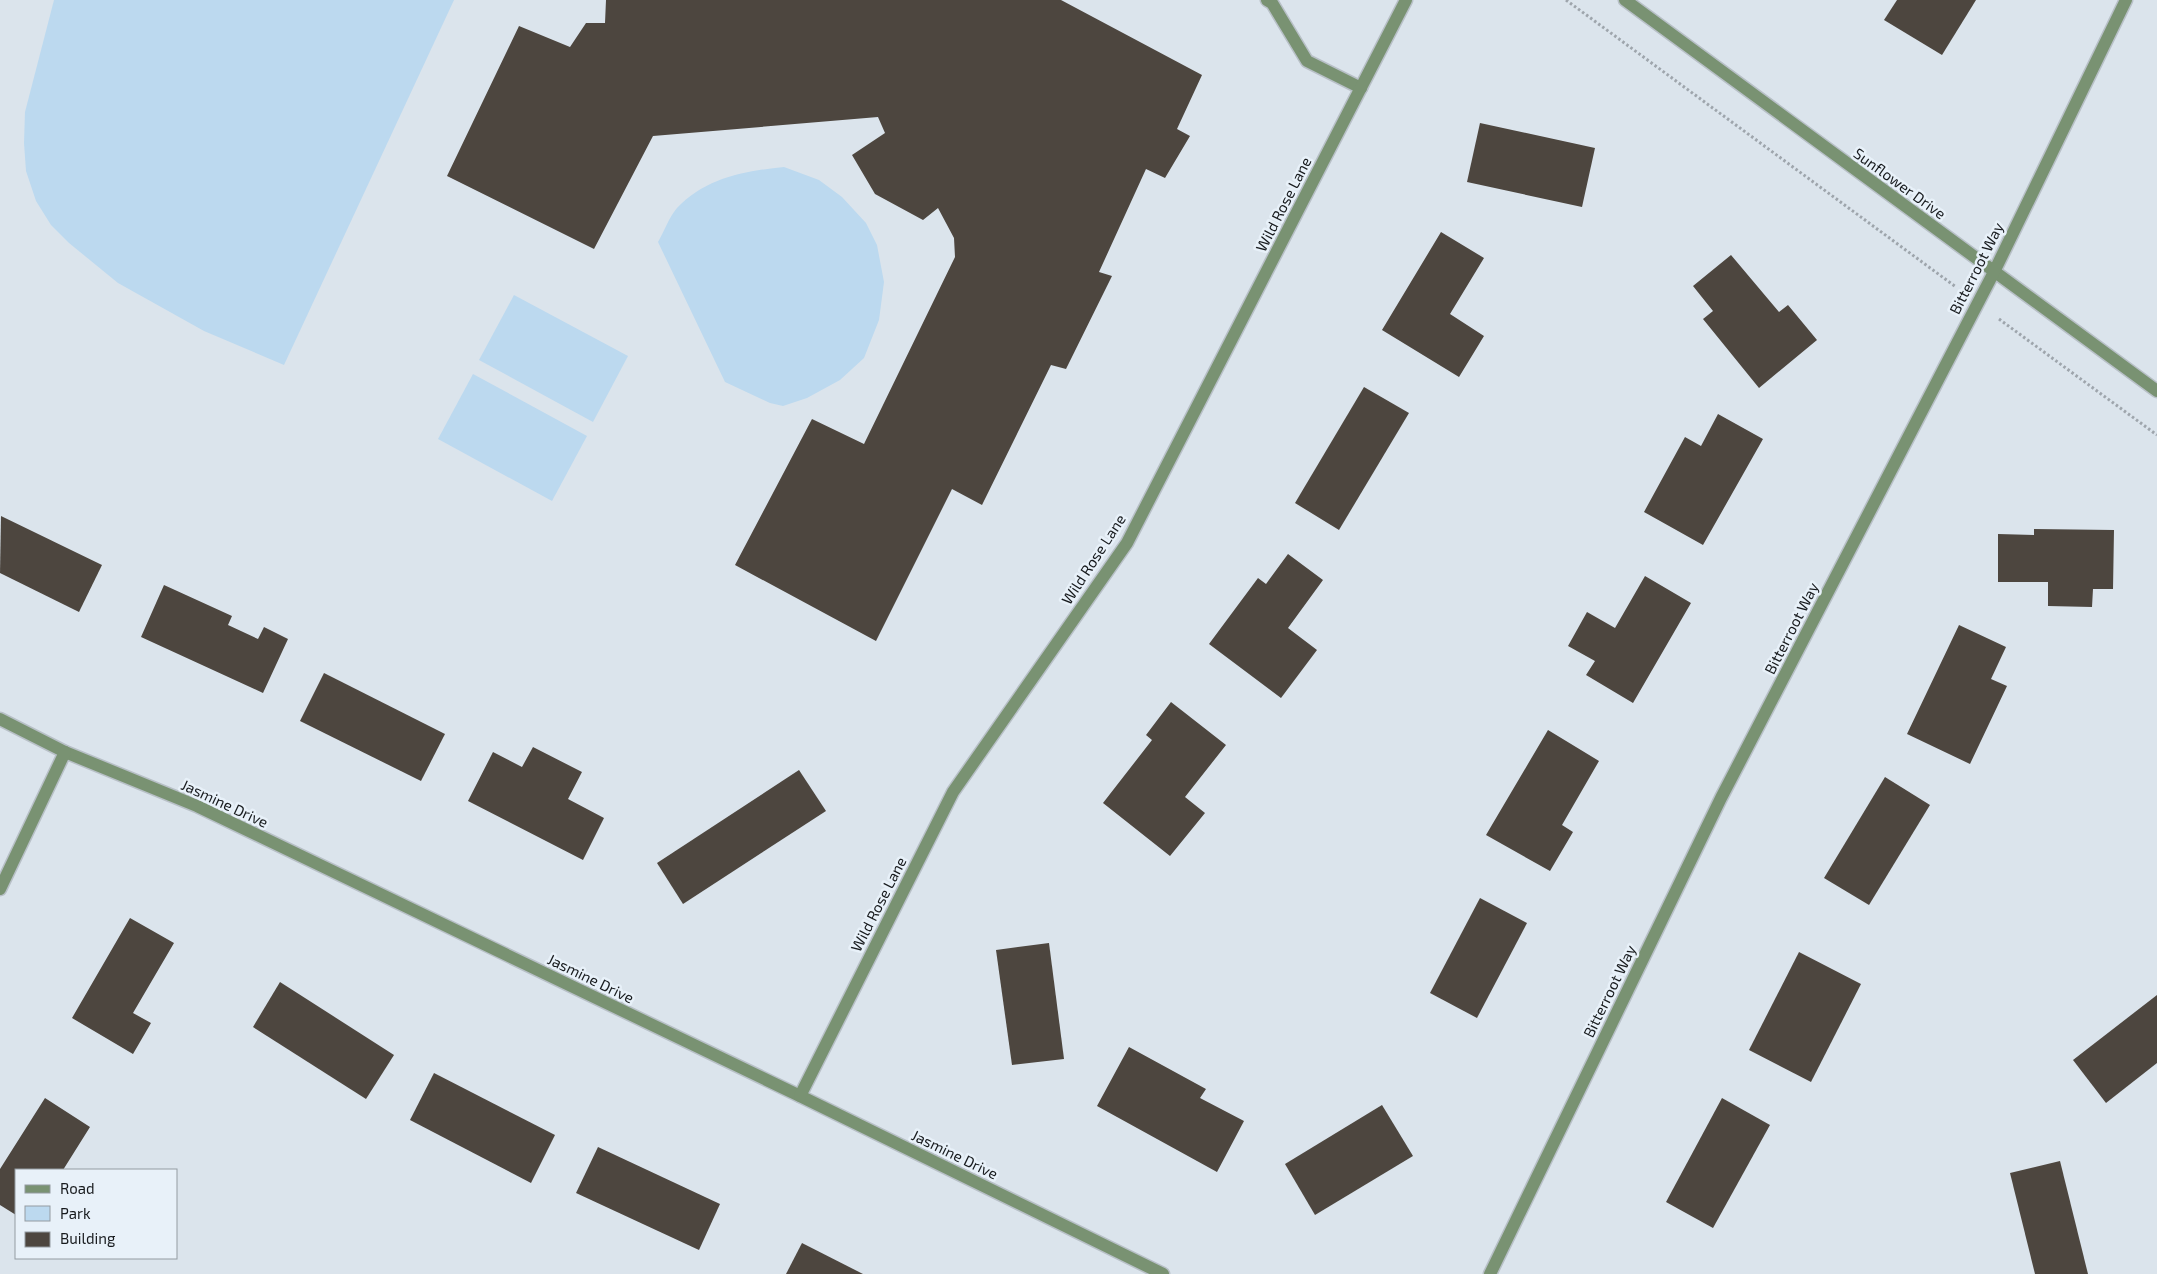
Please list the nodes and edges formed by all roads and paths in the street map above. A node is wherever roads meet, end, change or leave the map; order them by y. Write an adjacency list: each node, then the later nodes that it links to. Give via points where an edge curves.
1 (1267, 0): 6 (street, via 1272,3 1307,61)
2 (1406, 0): 6 (street, Wild Rose Lane)
3 (1566, 0): 8 (path)
4 (1625, 0): 7 (street, Sunflower Drive)
5 (2126, 0): 7 (street, Bitterroot Way)
6 (1361, 88): 14 (street, Wild Rose Lane, via 1127,543 953,792)
7 (1994, 272): 8 (street, Bitterroot Way); 9 (street, Sunflower Drive)
8 (1978, 303): 10 (path); 16 (street, Bitterroot Way, via 1721,798)
9 (2157, 392)
10 (2157, 435)
11 (0, 719): 12 (street, Jasmine Drive)
12 (65, 752): 13 (street); 14 (street, Jasmine Drive, via 197,806)
13 (0, 889)
14 (800, 1096): 15 (street, Jasmine Drive)
15 (1163, 1274)
16 (1490, 1274)

